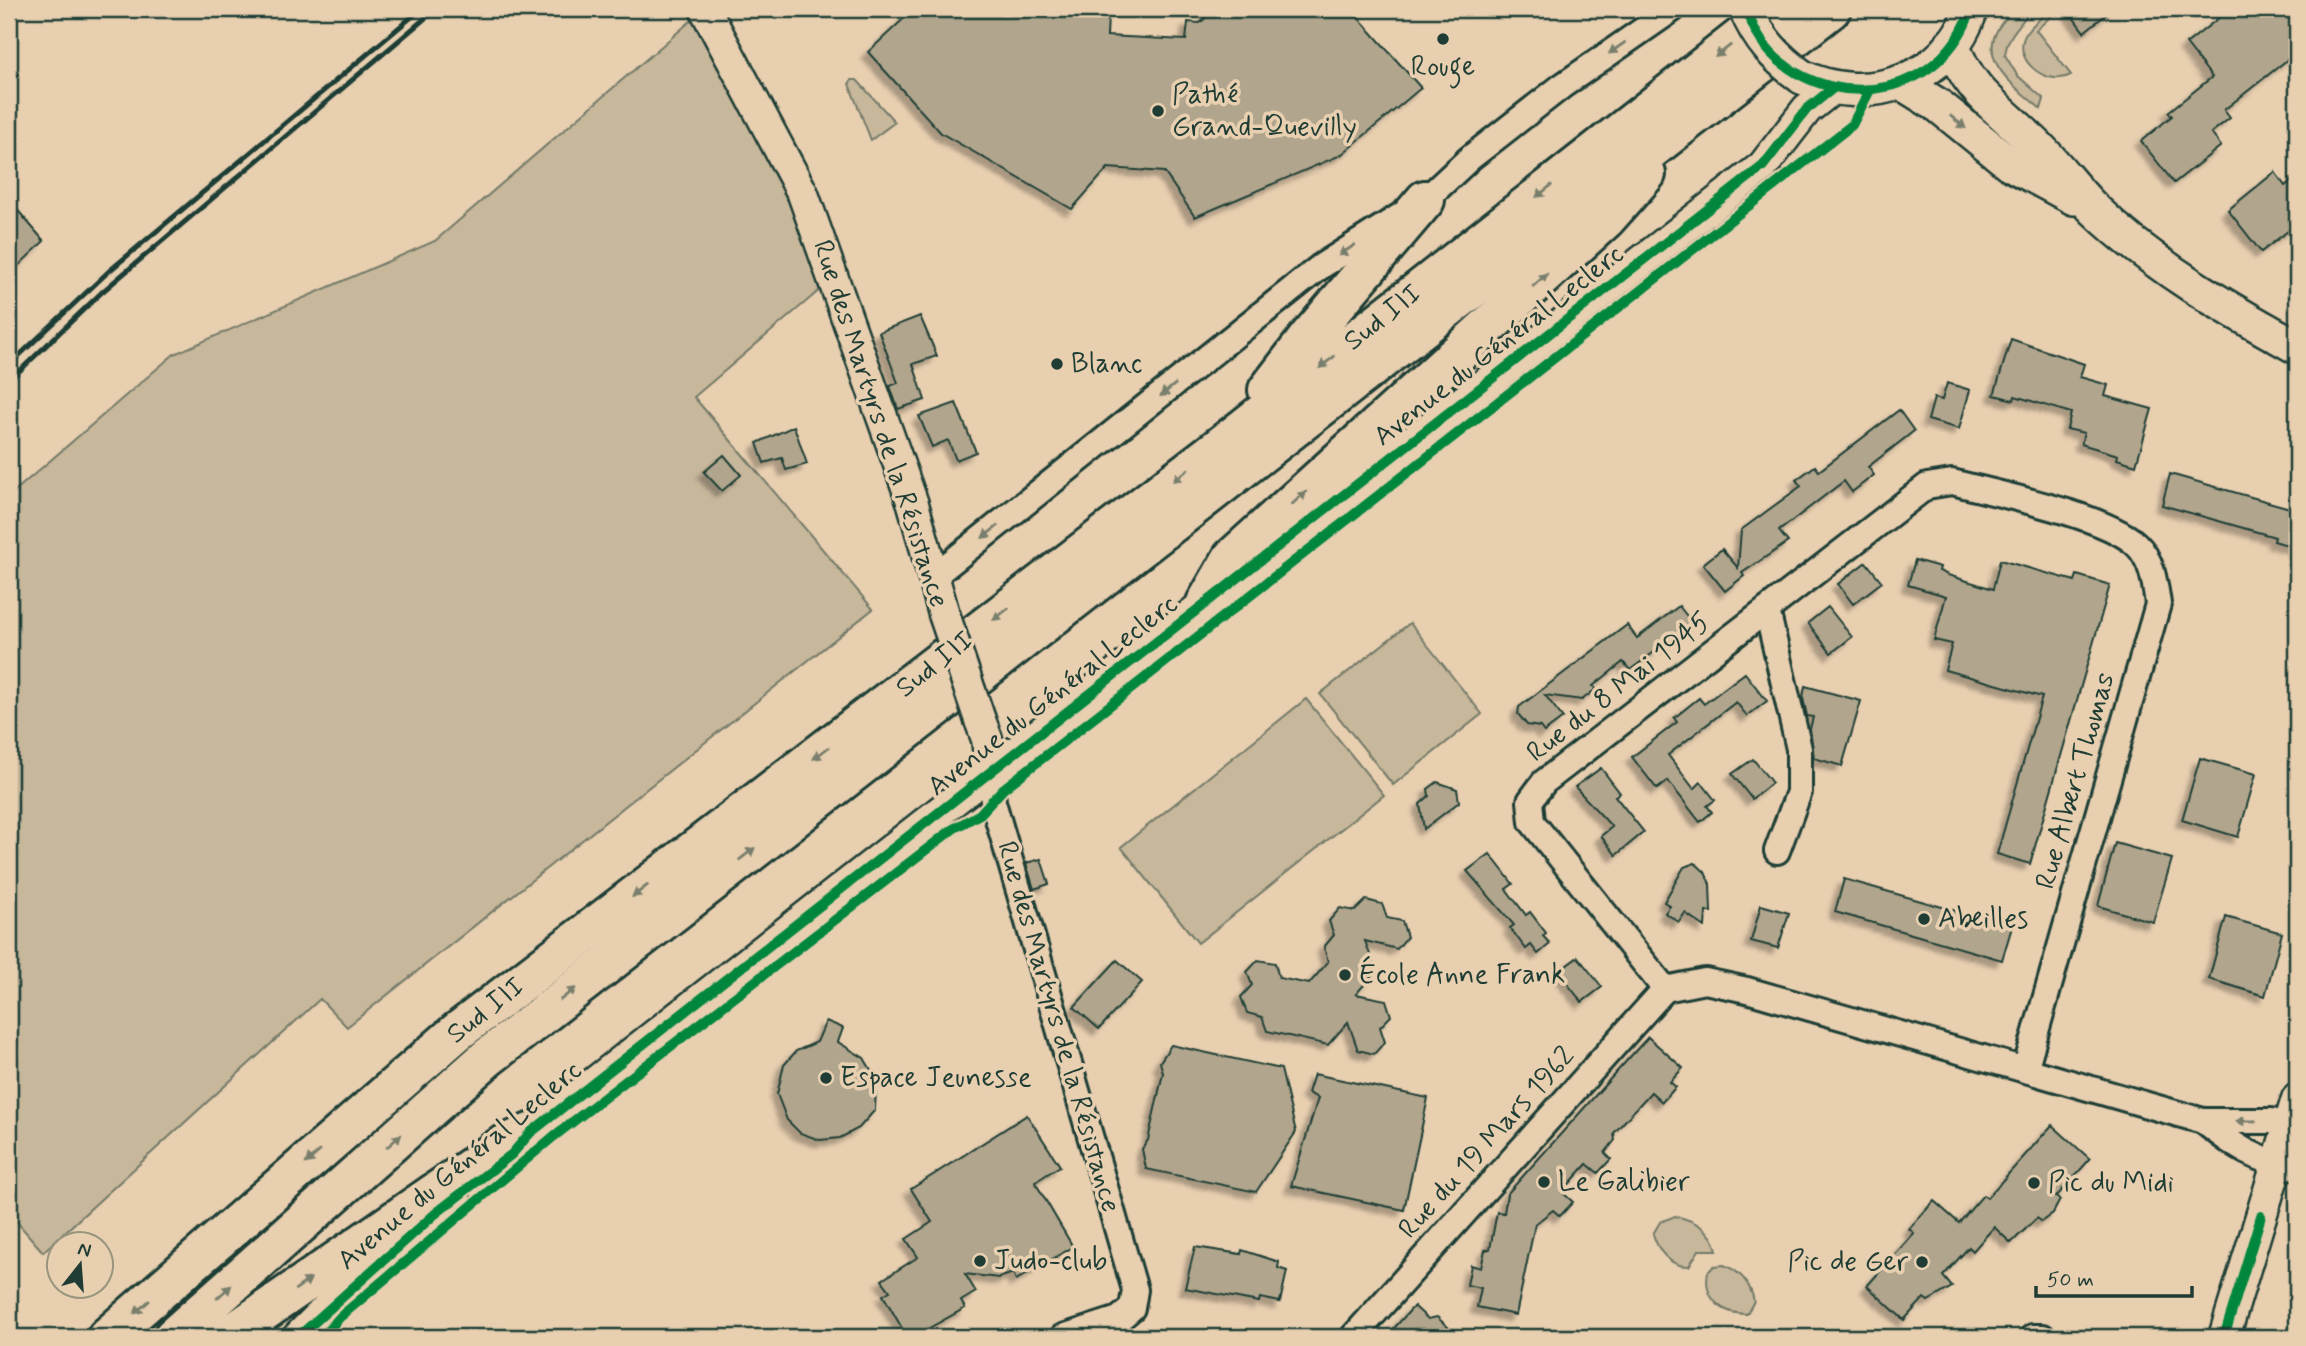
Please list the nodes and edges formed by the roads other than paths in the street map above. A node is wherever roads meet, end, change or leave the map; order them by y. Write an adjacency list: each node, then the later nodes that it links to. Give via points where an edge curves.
1 (705, 9): 16 (street, Rue des Martyrs de la Résistance, via 803,194)
2 (1674, 9): 11 (street, one-way to 11, via 1562,86 1470,158)
3 (1746, 9): 8 (main road, bridge, via 1763,44 1776,58)
4 (1777, 9): 14 (highway, Sud III, one-way to 14)
5 (1831, 9): 10 (highway, Sud III)
6 (1971, 9): 7 (main road)
7 (1952, 44): 9 (main road, via 1921,73); 12 (main road, via 1970,84 2031,139)
8 (1817, 83): 9 (main road, via 1870,90); 17 (street, Avenue du Général Leclerc, via 1807,109 1763,166)
9 (1902, 83): 12 (main road, one-way to 12, via 1939,106 2009,163)
10 (1713, 99): 17 (highway, one-way to 10, via 1232,558 1606,219); 28 (highway, Sud III, one-way to 10, via 487,1058)
11 (1425, 200): 14 (highway, via 1308,338); 16 (street, one-way to 16, via 1320,267)
12 (2095, 209): 13 (main road, via 2178,276)
13 (2297, 347)
14 (1236, 434): 27 (highway, Sud III, one-way to 27, via 457,1032)
15 (2107, 526): 18 (street, Rue du 8 Mai 1945, via 1952,482 1927,486); 22 (street, Rue Albert Thomas, via 2137,545 2154,573 2158,604)
16 (934, 576): 19 (street, Rue des Martyrs de la Résistance, bridge, via 987,738)
17 (1206, 603): 19 (street, Avenue du Général Leclerc)
18 (1767, 610): 20 (street, via 1799,749 1798,792); 21 (street, Rue du 8 Mai 1945, via 1544,782 1530,801 1532,822)
19 (991, 772): 25 (street, Avenue du Général Leclerc); 31 (street, Rue des Martyrs de la Résistance, via 993,802 1135,1290 1132,1308 1119,1319)
20 (1777, 851)
21 (1665, 989): 22 (street, via 1704,981 1747,990); 32 (street, Rue du 19 Mars 1962)
22 (2025, 1070): 24 (street)
23 (2295, 1116): 24 (street, one-way to 24); 26 (street)
24 (2203, 1121): 26 (street, via 2244,1153)
25 (530, 1133): 29 (highway, one-way to 25, via 502,1146); 30 (street, Avenue du Général Leclerc, via 512,1154 435,1214)
26 (2287, 1166): 35 (street)
27 (107, 1337)
28 (173, 1337)
29 (227, 1337)
30 (298, 1337)
31 (1063, 1337)
32 (1353, 1337)
33 (2033, 1337): 34 (street)
34 (2043, 1337)
35 (2224, 1337)

